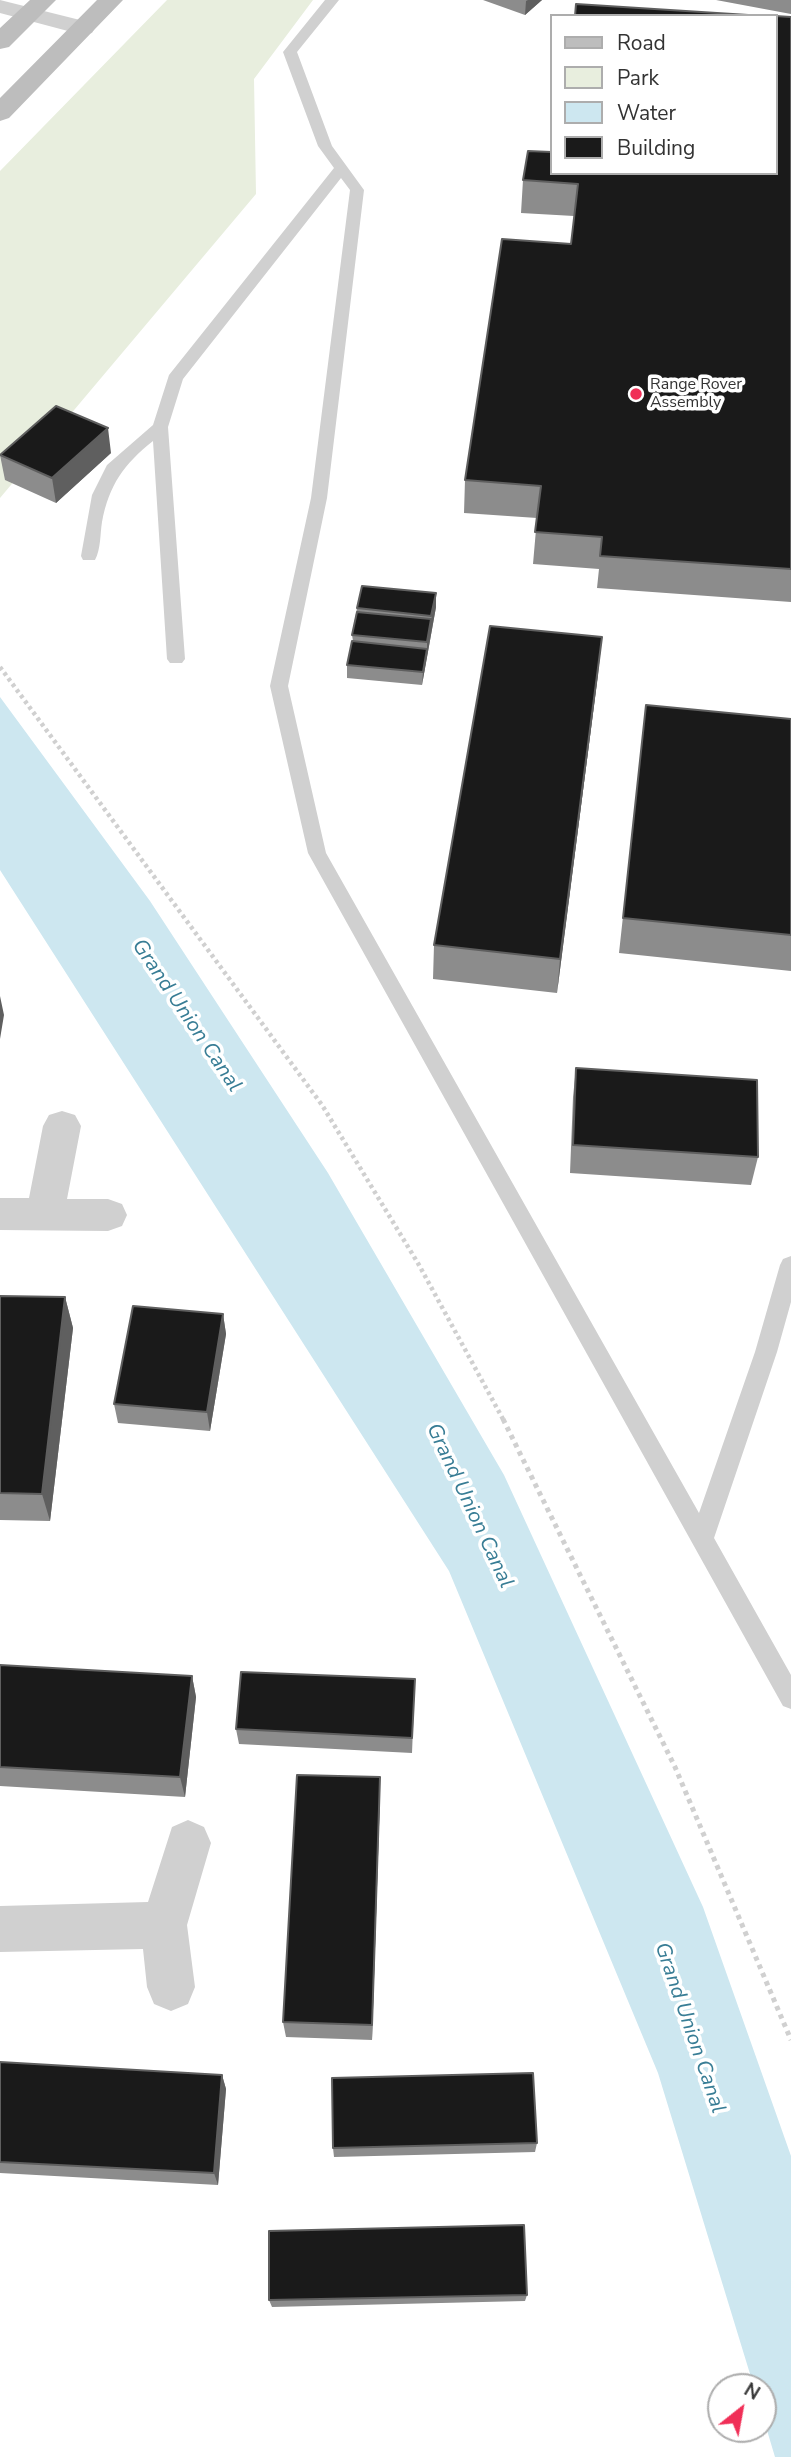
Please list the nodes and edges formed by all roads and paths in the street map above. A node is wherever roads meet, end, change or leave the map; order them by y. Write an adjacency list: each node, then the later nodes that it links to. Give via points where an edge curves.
1 (111, 0): 5 (main road)
2 (332, 0): 8 (lane, via 290,52 325,146)
3 (0, 6): 4 (street)
4 (37, 7): 5 (street); 6 (main road)
5 (83, 28): 7 (main road)
6 (0, 42)
7 (0, 113)
8 (341, 168): 9 (lane, via 175,378); 18 (lane, via 357,190 346,288 319,498 279,686 317,853)
9 (160, 427): 10 (lane, via 112,467 99,492); 11 (lane)
10 (89, 556)
11 (176, 659)
12 (0, 667): 24 (path, via 322,1105 419,1265 512,1436 675,1767)
13 (62, 1126): 15 (street)
14 (0, 1214): 15 (street)
15 (46, 1214): 16 (street)
16 (108, 1215)
17 (791, 1265): 18 (lane)
18 (702, 1538): 19 (lane)
19 (791, 1698)
20 (188, 1843): 21 (street)
21 (164, 1925): 22 (street); 23 (street)
22 (0, 1929)
23 (171, 1987)
24 (791, 2040)

